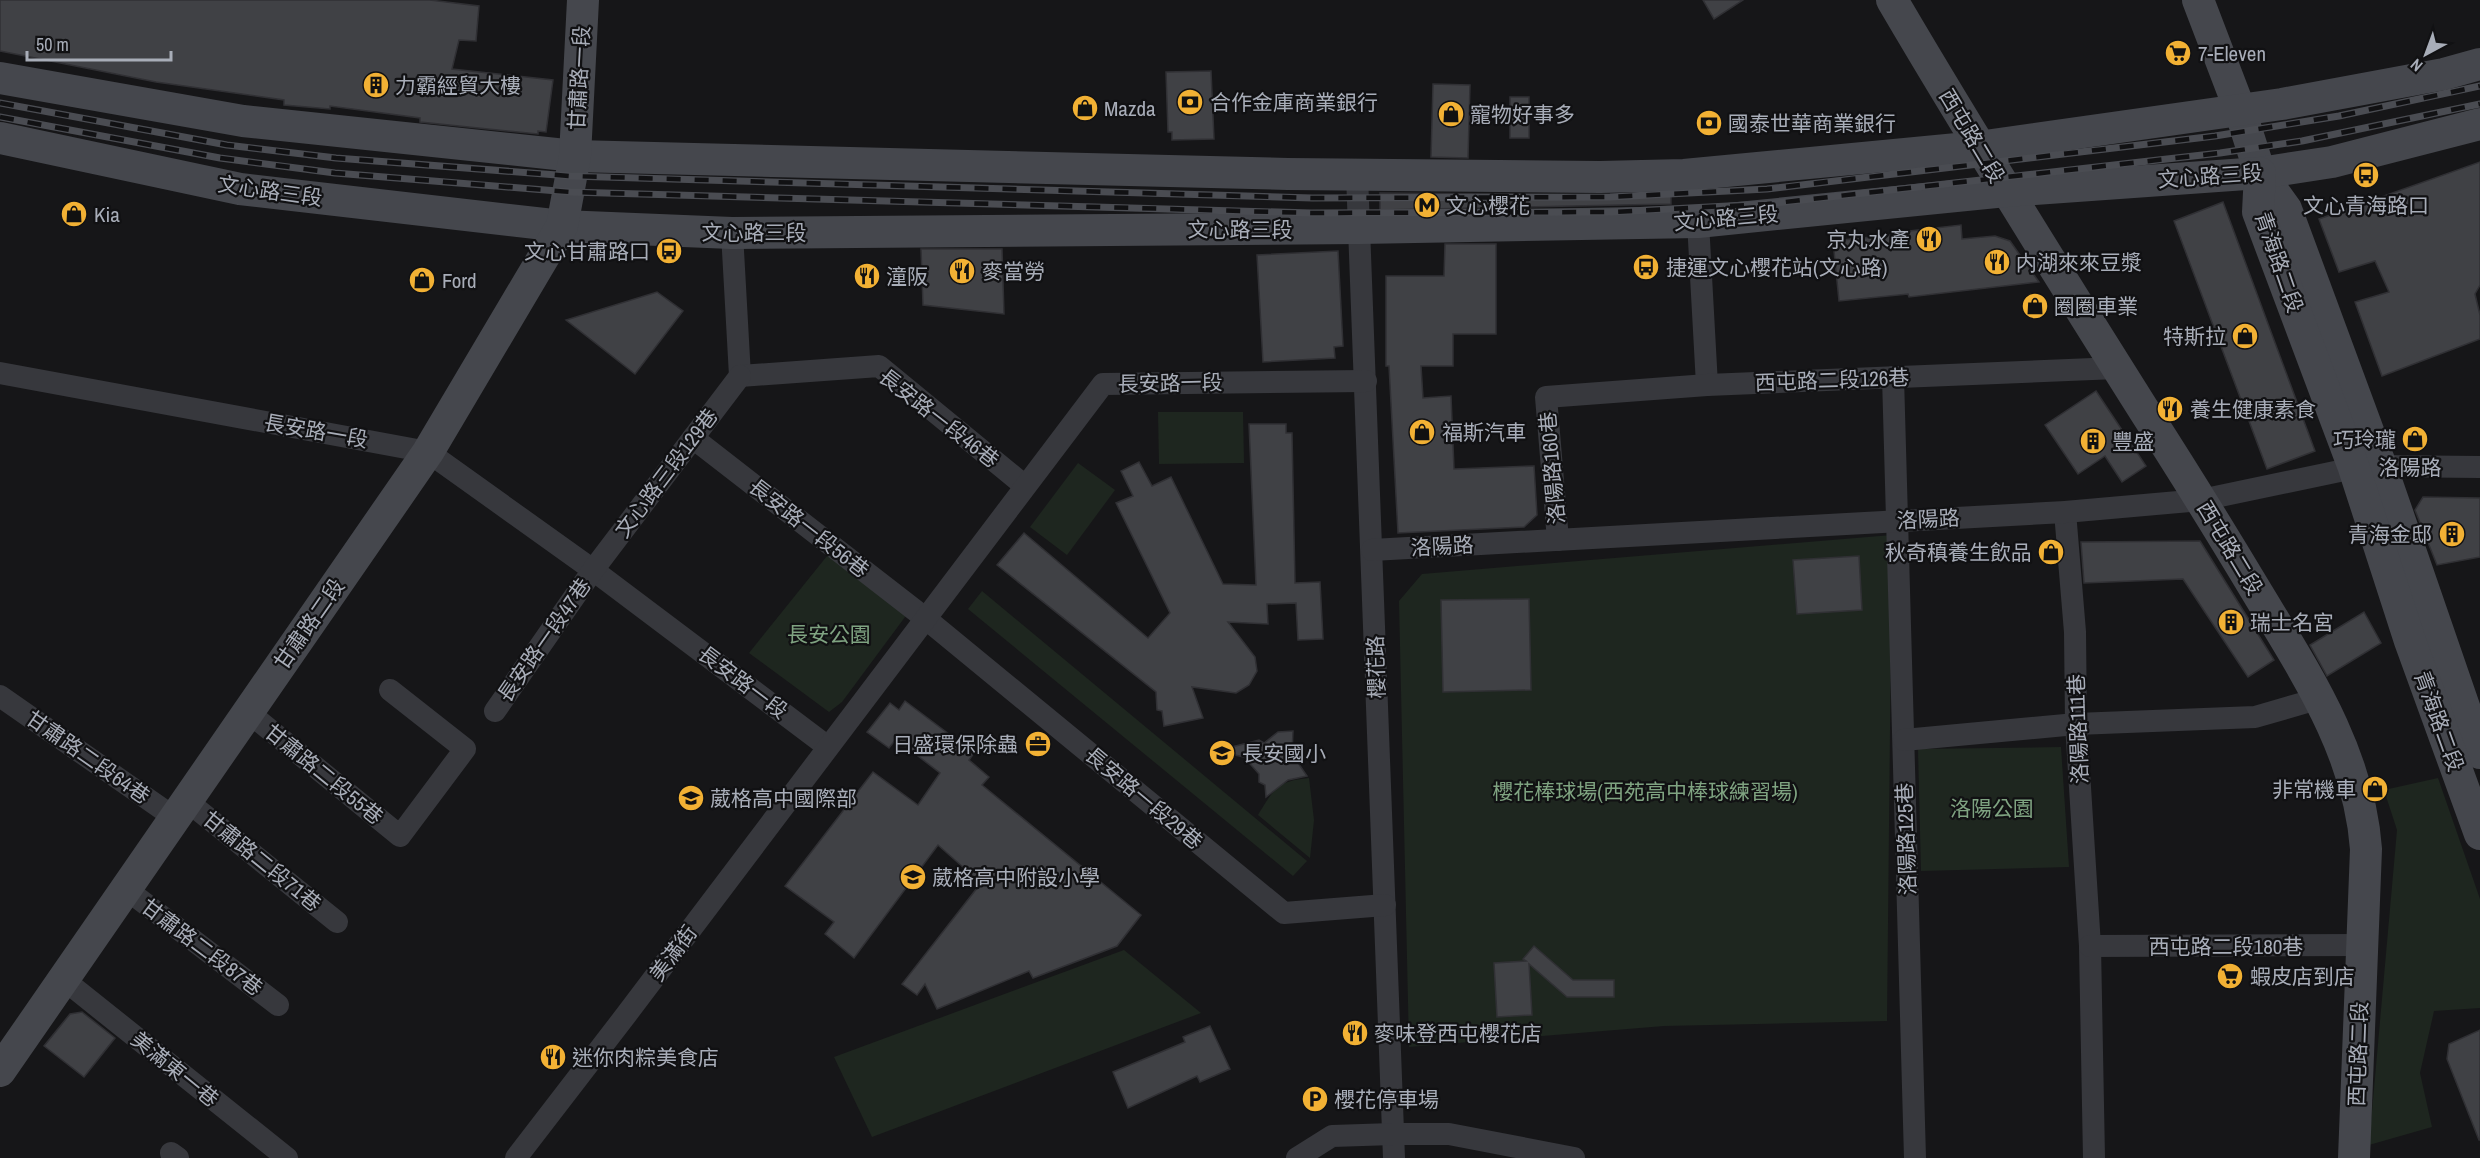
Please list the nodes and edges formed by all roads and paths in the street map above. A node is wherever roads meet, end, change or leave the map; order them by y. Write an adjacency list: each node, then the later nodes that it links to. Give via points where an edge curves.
1 (584, 0): 10 (main road, 甘肅路一段)
2 (1892, 0): 9 (main road, 西屯路二段)
3 (2198, 0): 6 (main road)
4 (2480, 64): 6 (main road, via 2444,74)
5 (0, 78): 10 (main road, via 243,121)
6 (2240, 110): 9 (main road); 11 (main road)
7 (2480, 124): 11 (main road, 文心路三段, via 2332,162)
8 (0, 138): 15 (main road, 文心路三段, via 240,189)
9 (1978, 147): 12 (main road, via 1684,175); 13 (main road, 西屯路二段)
10 (575, 156): 12 (main road); 15 (main road, 甘肅路二段)
11 (2260, 173): 13 (main road, 文心路三段); 27 (main road, 青海路二段, via 2258,212)
12 (1357, 175): 16 (street, 櫻花路)
13 (2006, 191): 14 (main road, 文心路三段); 18 (main road, 西屯路二段)
14 (1698, 222): 16 (main road, 文心路三段); 23 (street)
15 (562, 226): 17 (main road, 文心路三段); 26 (main road, 甘肅路二段)
16 (1360, 228): 17 (main road, 文心路三段); 22 (street, 櫻花路)
17 (732, 232): 20 (street)
18 (2117, 368): 21 (street, 西屯路二段126巷); 30 (main road, 西屯路二段)
19 (0, 373): 26 (street, 長安路一段)
20 (740, 376): 25 (street, 文心路三段129巷); 29 (street, 長安路一段46巷, via 879,366)
21 (1893, 377): 23 (street, 西屯路二段126巷); 32 (street, 洛陽路125巷)
22 (1366, 381): 29 (street, 長安路一段, via 1103,384); 34 (street, 櫻花路)
23 (1707, 385): 24 (street, 西屯路二段126巷)
24 (1546, 397): 33 (street, 洛陽路160巷)
25 (693, 438): 35 (street, 文心路三段129巷); 36 (street, 長安路一段56巷)
26 (428, 452): 35 (street, 長安路一段); 41 (main road, 甘肅路二段)
27 (2367, 467): 28 (street, 洛陽路); 30 (street, 洛陽路); 45 (main road, 青海路二段); 47 (main road, 青海路二段, via 2410,641)
28 (2480, 467)
29 (1025, 486): 36 (street, 長安路一段)
30 (2201, 500): 31 (street, 洛陽路); 38 (main road, 西屯路二段)
31 (2065, 512): 32 (street, 洛陽路); 42 (street, 洛陽路111巷, via 2075,632)
32 (1898, 521): 33 (street, 洛陽路); 43 (street, 洛陽路125巷)
33 (1558, 540): 34 (street, 洛陽路)
34 (1372, 550): 49 (street, 櫻花路)
35 (593, 570): 40 (street, 長安路一段47巷); 44 (street, 長安路一段)
36 (925, 618): 44 (street, 長安路一段); 49 (street, 長安路一段29巷, via 1284,913)
37 (390, 690): 41 (street, 甘肅路二段55巷, via 465,749 400,837)
38 (2317, 691): 42 (street, via 2307,702 2255,717); 51 (main road, 西屯路二段, via 2335,728 2362,816 2366,849)
39 (0, 696): 46 (street, 甘肅路二段64巷)
40 (495, 711)
41 (248, 712): 46 (main road, 甘肅路二段)
42 (2076, 724): 43 (street); 52 (street, 洛陽路111巷)
43 (1904, 740): 62 (street, 洛陽路125巷)
44 (828, 747): 58 (street, 美滿街)
45 (2480, 753)
46 (181, 809): 48 (main road, 甘肅路二段); 50 (street, 甘肅路二段71巷)
47 (2480, 834)
48 (126, 889): 53 (main road, 甘肅路二段); 54 (street, 甘肅路二段87巷)
49 (1385, 905): 56 (street, 櫻花路)
50 (337, 922)
51 (2362, 945): 52 (street, 西屯路二段180巷); 64 (main road, 西屯路二段)
52 (2090, 946): 63 (street, 洛陽路111巷)
53 (63, 979): 55 (main road, 甘肅路二段); 57 (street, 美滿東一巷)
54 (278, 1005)
55 (0, 1071)
56 (1394, 1134): 59 (street, via 1332,1136); 60 (street, 櫻花路); 61 (street, via 1449,1134)
57 (287, 1158)
58 (516, 1158)
59 (1297, 1158)
60 (1394, 1158)
61 (1574, 1158)
62 (1915, 1158)
63 (2094, 1158)
64 (2354, 1158)

